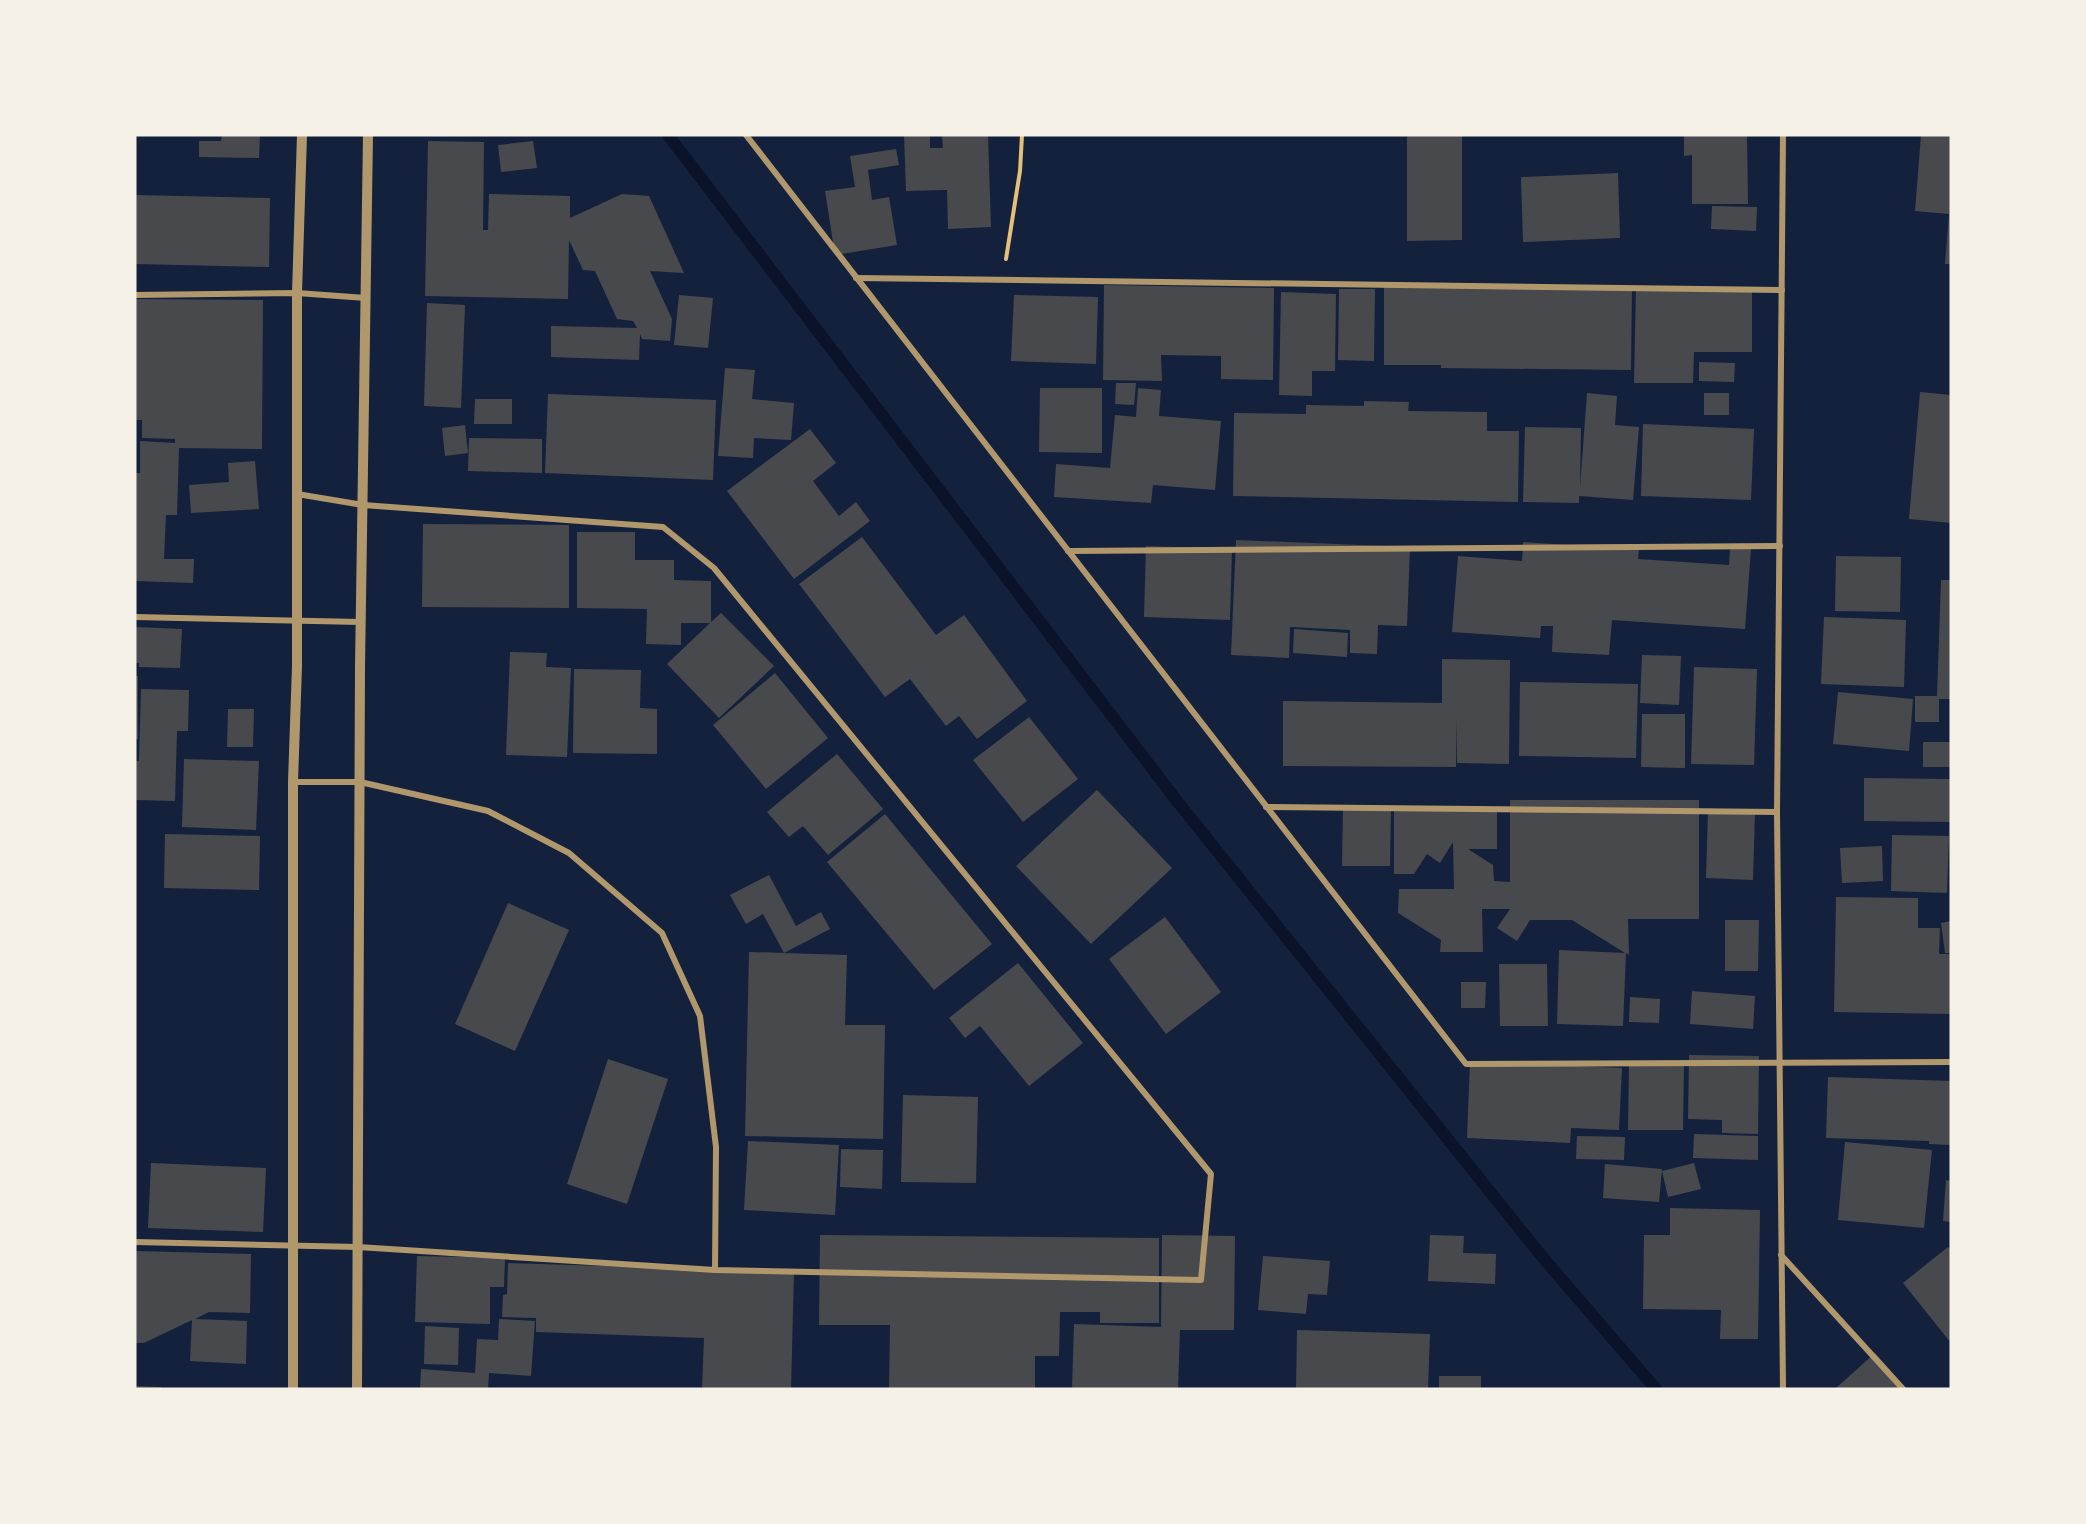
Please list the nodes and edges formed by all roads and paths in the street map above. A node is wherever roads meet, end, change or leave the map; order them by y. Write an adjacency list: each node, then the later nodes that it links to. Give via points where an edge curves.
1 (302, 135): 9 (street)
2 (368, 135): 11 (street)
3 (746, 135): 6 (street)
4 (1022, 135): 7 (path)
5 (1783, 135): 8 (street)
6 (856, 278): 7 (street); 15 (street)
7 (1003, 280): 8 (street)
8 (1782, 290): 14 (street)
9 (297, 293): 10 (street); 11 (street); 12 (street)
10 (135, 295)
11 (366, 298): 13 (street)
12 (297, 494): 13 (street); 17 (street)
13 (363, 505): 18 (street); 29 (street, via 663,527 714,568 1211,1174 1201,1280)
14 (1779, 546): 15 (street); 22 (street)
15 (1068, 551): 21 (street)
16 (135, 616): 17 (street)
17 (297, 620): 18 (street); 19 (street)
18 (361, 622): 20 (street)
19 (293, 782): 20 (street); 26 (street)
20 (360, 782): 27 (street); 29 (street, via 488,811 569,853 662,933 700,1016 716,1147)
21 (1266, 807): 22 (street); 23 (street, via 1466,1064)
22 (1777, 812): 23 (street)
23 (1779, 1061): 24 (street); 28 (street)
24 (1951, 1062)
25 (135, 1242): 26 (street)
26 (292, 1245): 27 (street); 30 (street)
27 (358, 1247): 29 (street); 31 (street)
28 (1781, 1255): 32 (street); 33 (street)
29 (715, 1269)
30 (293, 1389)
31 (357, 1389)
32 (1783, 1389)
33 (1903, 1389)

